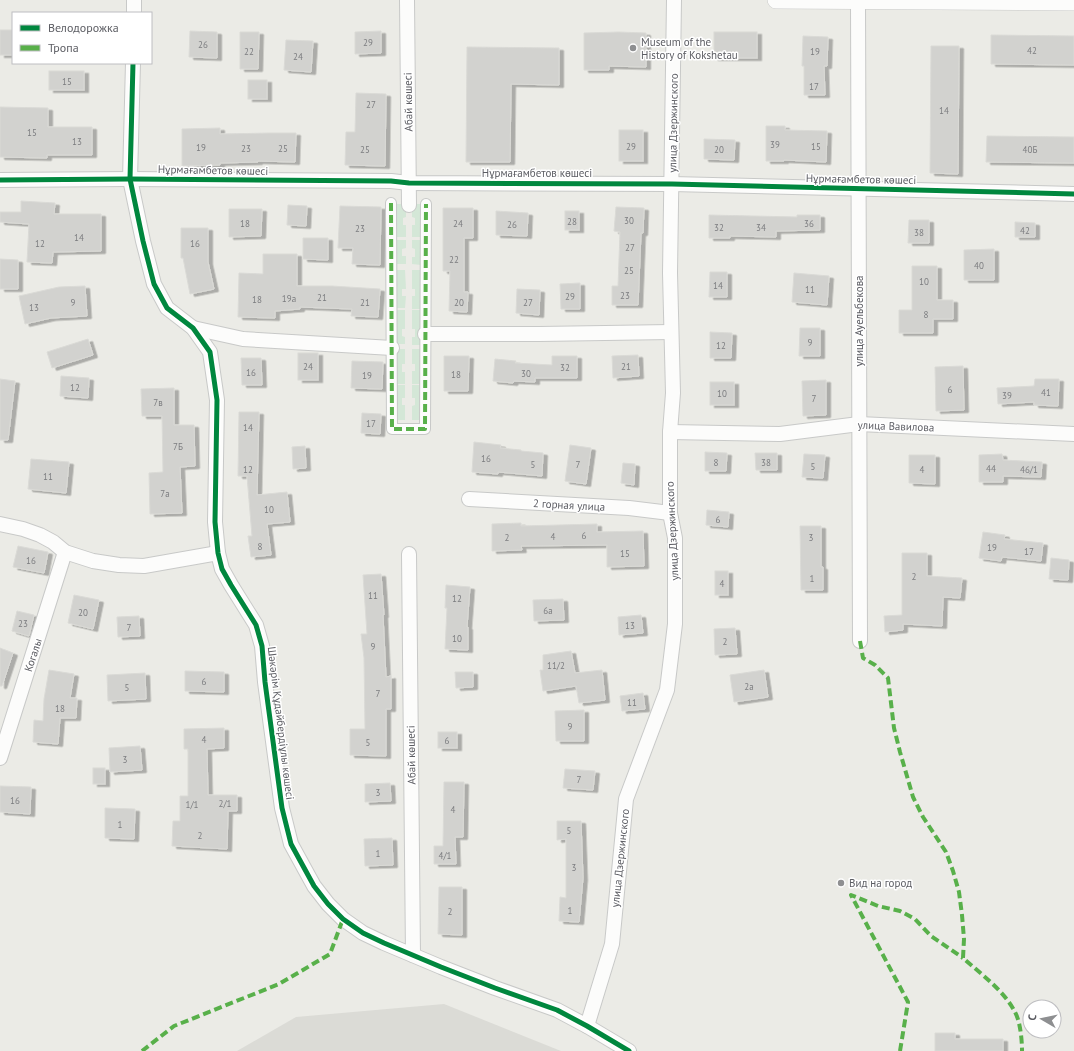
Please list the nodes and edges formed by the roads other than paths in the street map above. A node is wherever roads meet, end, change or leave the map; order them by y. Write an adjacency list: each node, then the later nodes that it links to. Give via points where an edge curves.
1 (134, 0): 7 (street)
2 (407, 0): 11 (street, Абай көшесі)
3 (674, 0): 12 (street, улица Дзержинского)
4 (776, 0): 5 (street)
5 (858, 1): 6 (street); 13 (street, улица Ауельбекова)
6 (1074, 2)
7 (134, 12)
8 (133, 64): 9 (street, Шәкәрім Құдайбердіұлы көшесі)
9 (130, 179): 10 (street, Нұрмағамбетов көшесі); 11 (street, Нұрмағамбетов көшесі); 18 (street, Шәкәрім Құдайбердіұлы көшесі, via 154,284 167,308)
10 (0, 180)
11 (409, 183): 12 (street, Нұрмағамбетов көшесі); 17 (street, Абай көшесі)
12 (672, 184): 13 (street, Нұрмағамбетов көшесі); 19 (street, улица Дзержинского)
13 (859, 188): 14 (street, Нұрмағамбетов көшесі); 22 (street, улица Ауельбекова)
14 (1074, 194)
15 (391, 203): 21 (street)
16 (426, 204): 20 (street)
17 (409, 205)
18 (193, 328): 21 (street, via 243,340); 29 (street, Шәкәрім Құдайбердіұлы көшесі, via 210,352 217,400 215,522)
19 (671, 332): 20 (street); 23 (street, улица Дзержинского, via 673,393)
20 (425, 334): 21 (street, via 424,428 392,429)
21 (392, 348)
22 (859, 424): 23 (street, улица Вавилова, via 780,434); 24 (street, улица Вавилова); 31 (street, улица Ауельбекова)
23 (670, 432): 26 (street, улица Дзержинского)
24 (1074, 434)
25 (469, 499): 26 (street, 2 горная улица, via 629,508)
26 (670, 513): 34 (street, улица Дзержинского, via 675,538 675,624 667,690 626,799 612,944)
27 (0, 524): 28 (street, via 40,536)
28 (65, 552): 29 (street, via 100,562 144,566); 32 (street, Когалы)
29 (218, 553): 33 (street, Шәкәрім Құдайбердіұлы көшесі, via 222,569 256,625 262,646 282,808 291,844 314,886 343,920 363,933)
30 (409, 554): 33 (street, Абай көшесі)
31 (860, 641)
32 (0, 758)
33 (413, 955): 34 (street, Шәкәрім Құдайбердіұлы көшесі, via 557,1010)
34 (587, 1026): 35 (street, Шәкәрім Құдайбердіұлы көшесі)
35 (629, 1051)

